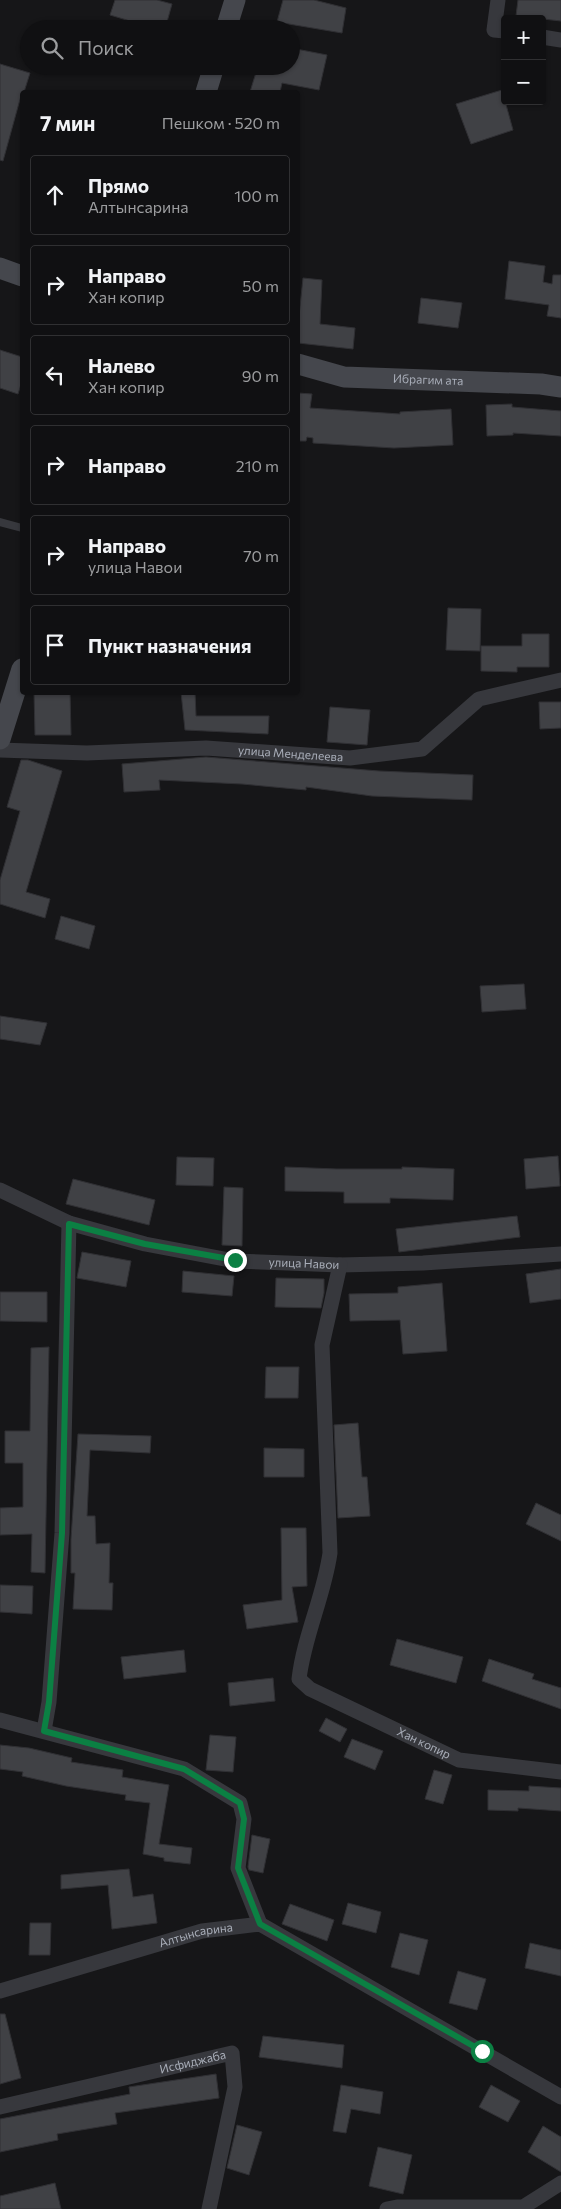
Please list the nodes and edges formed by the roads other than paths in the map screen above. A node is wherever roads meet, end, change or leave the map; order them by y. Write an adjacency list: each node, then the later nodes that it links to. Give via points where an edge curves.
1 (235, 0): 3 (street)
2 (498, 0): 4 (street)
3 (229, 20)
4 (499, 30)
5 (546, 38): 6 (street)
6 (561, 40)
7 (211, 75): 8 (street)
8 (207, 90)
9 (0, 268): 10 (street)
10 (20, 275)
11 (300, 365): 12 (street, Ибрагим ата, via 344,377)
12 (561, 387)
13 (0, 522): 14 (lane)
14 (20, 527)
15 (20, 675): 17 (street)
16 (561, 680): 18 (street, улица Менделеева, via 479,699 422,749 350,758 206,748 86,753)
17 (0, 739)
18 (0, 750)
19 (0, 1190): 20 (street, улица Навои)
20 (69, 1224): 22 (street, улица Навои, via 145,1244 235,1260); 24 (street, via 62,1533)
21 (561, 1254): 22 (street, улица Навои)
22 (340, 1265): 25 (street, Хан копир, via 322,1345 330,1553 299,1679 310,1689 460,1760)
23 (0, 1720): 24 (street)
24 (44, 1731): 26 (street, via 184,1769 240,1803 244,1819 238,1868)
25 (561, 1772)
26 (260, 1924): 27 (street, Алтынсарина, via 202,1931); 28 (street)
27 (0, 1991)
28 (561, 2097)
29 (0, 2107): 31 (street, Исфиджаба, via 232,2053 235,2087)
30 (561, 2183): 32 (street, via 523,2207)
31 (209, 2209)
32 (387, 2209)

